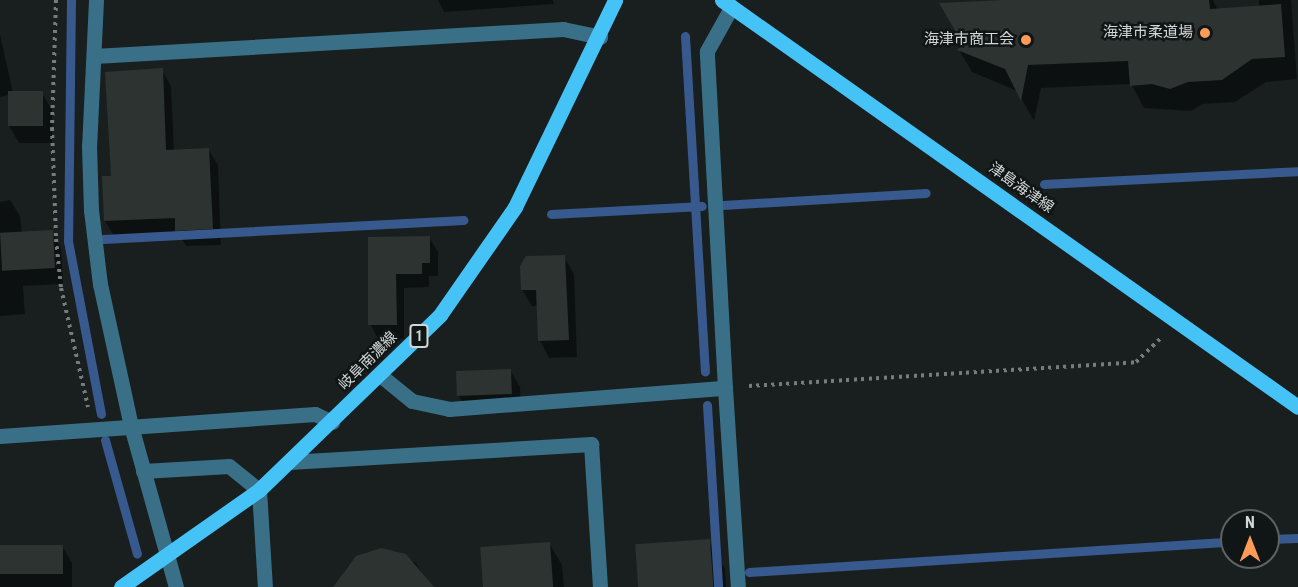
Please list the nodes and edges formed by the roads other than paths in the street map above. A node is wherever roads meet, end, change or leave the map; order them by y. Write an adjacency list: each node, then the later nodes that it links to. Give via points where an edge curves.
1 (96, 0): 5 (street)
2 (615, 0): 4 (main road, 岐阜南濃線 / 1)
3 (727, 3): 7 (street, via 707,51); 8 (main road, 津島海津線)
4 (600, 37): 5 (street, via 563,29); 6 (main road, 岐阜南濃線 / 1, via 515,207 440,315)
5 (94, 56): 10 (street, via 91,210 100,284)
6 (380, 375): 7 (street, via 411,401 449,409); 9 (main road, 岐阜南濃線 / 1)
7 (725, 388): 20 (street)
8 (1298, 407)
9 (332, 422): 10 (street, via 315,414); 12 (main road, 岐阜南濃線 / 1)
10 (131, 426): 11 (street); 13 (street)
11 (0, 436)
12 (289, 462): 14 (main road, 岐阜南濃線 / 1); 19 (street, via 591,444)
13 (143, 471): 14 (street, via 229,466); 15 (street)
14 (259, 490): 15 (main road, 岐阜南濃線 / 1); 18 (street)
15 (170, 556): 16 (main road, 岐阜南濃線 / 1); 17 (street)
16 (121, 587)
17 (176, 587)
18 (265, 587)
19 (600, 587)
20 (738, 587)

